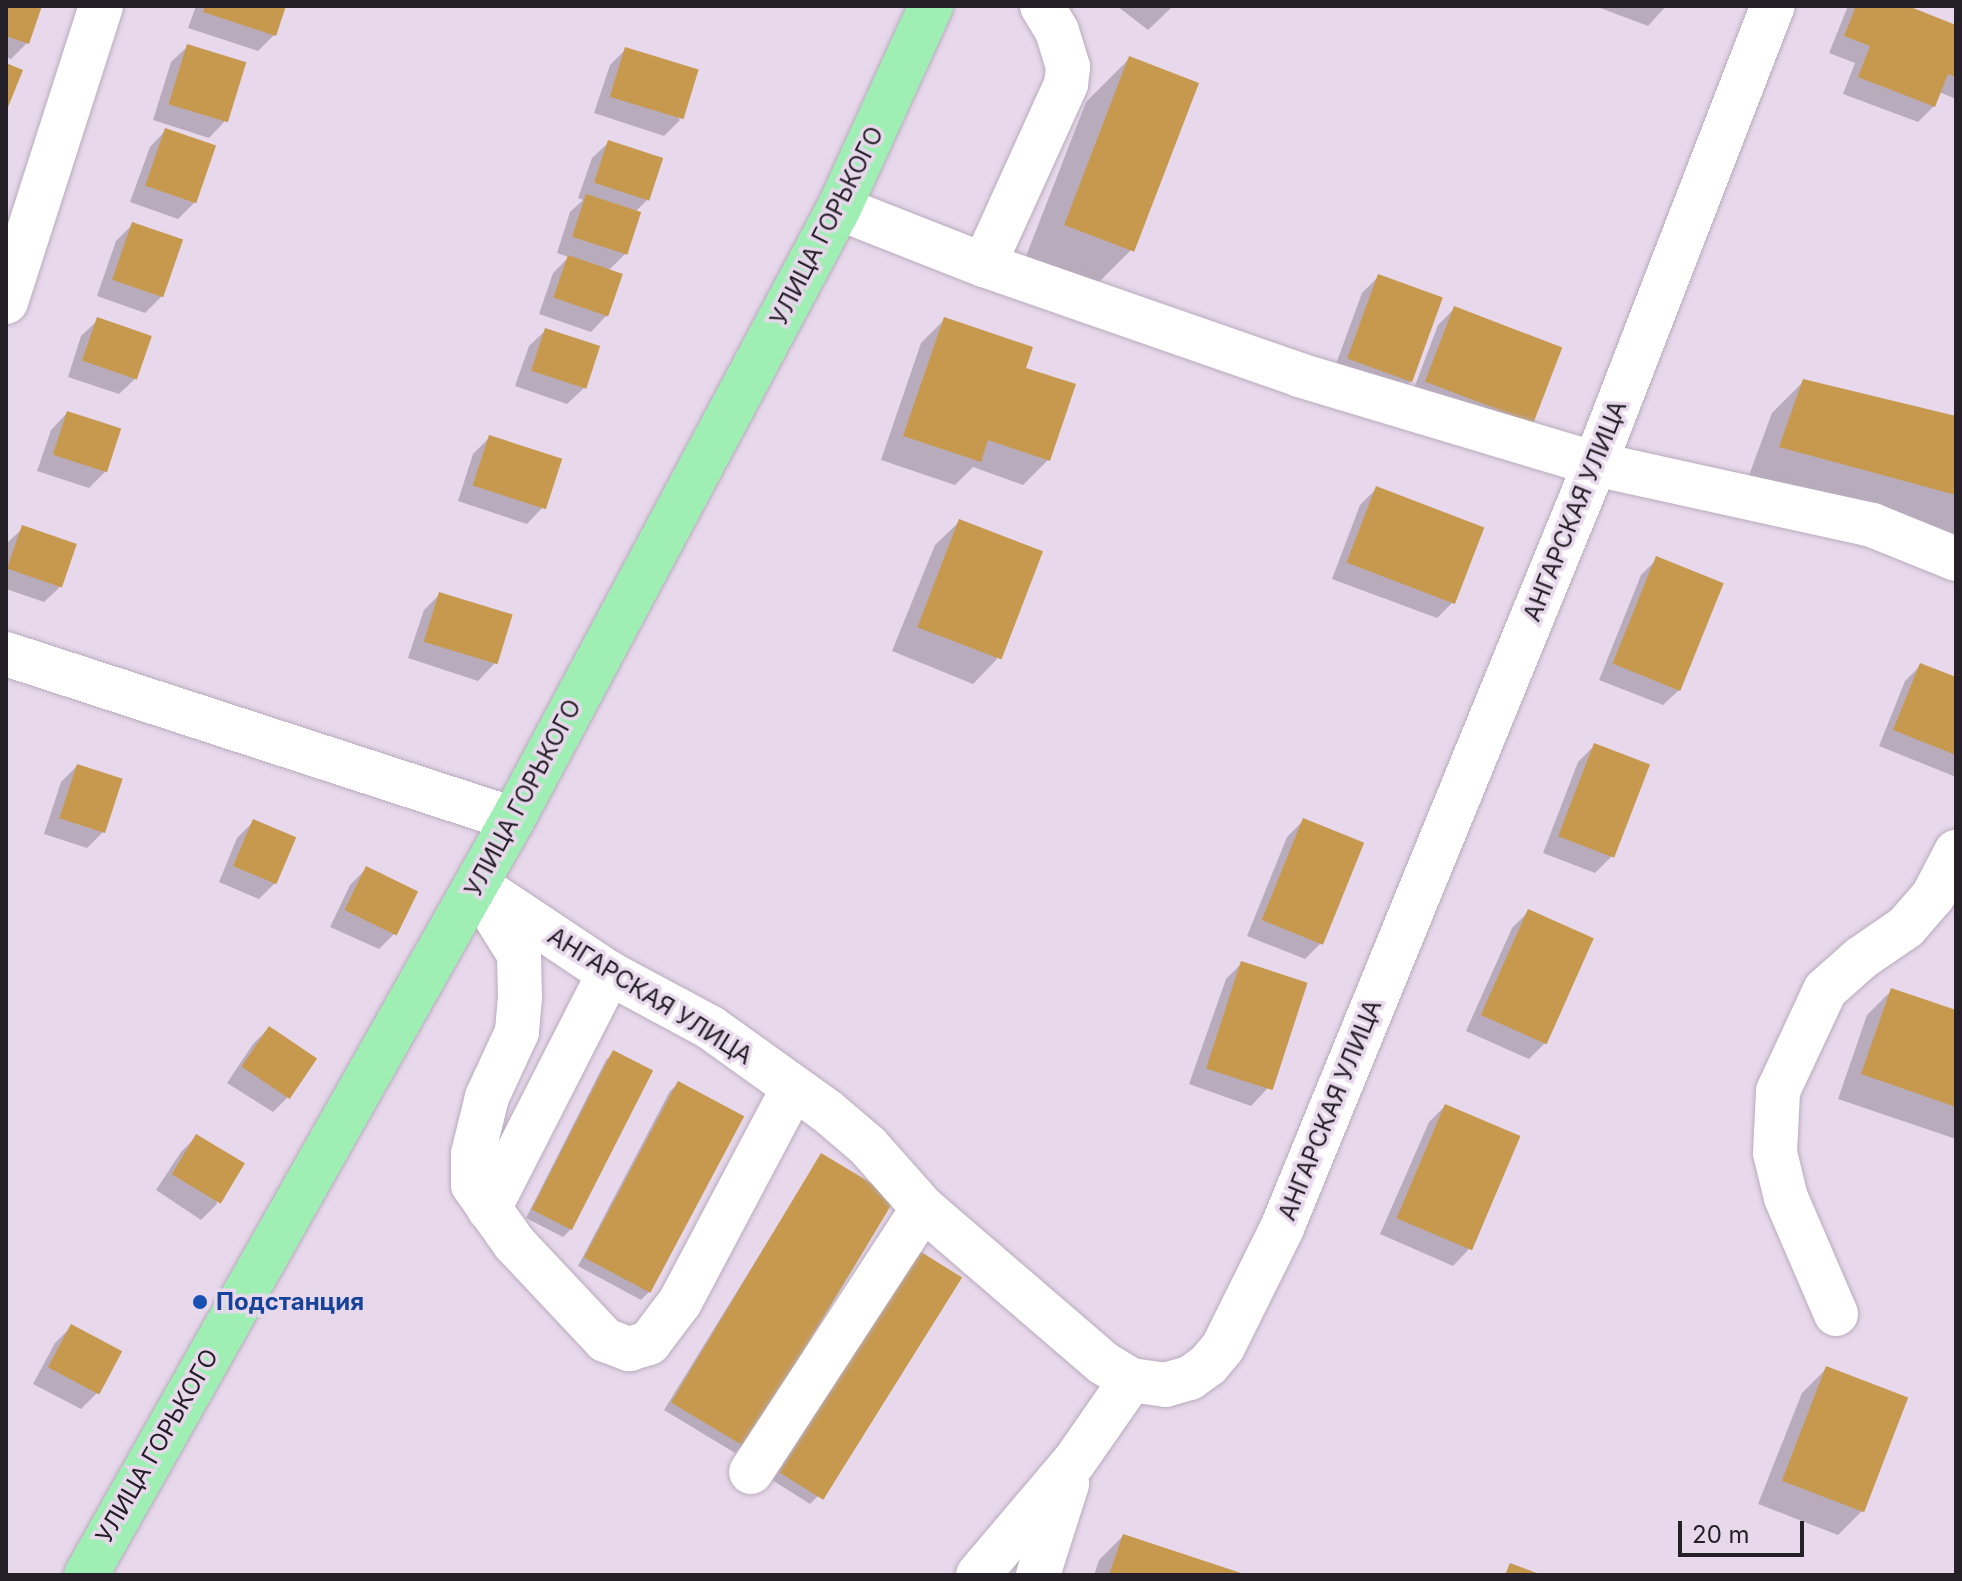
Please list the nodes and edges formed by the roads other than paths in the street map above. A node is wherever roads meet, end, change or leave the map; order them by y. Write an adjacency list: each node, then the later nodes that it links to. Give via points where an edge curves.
1 (101, 6): 7 (street)
2 (931, 6): 5 (main road, УЛИЦА ГОРЬКОГО)
3 (1042, 6): 6 (street, via 1057,31 1068,67 1066,84)
4 (1773, 6): 8 (street, АНГАРСКАЯ УЛИЦА)
5 (839, 208): 6 (street); 11 (main road, УЛИЦА ГОРЬКОГО)
6 (984, 265): 8 (street, via 1299,375)
7 (6, 302)
8 (1595, 464): 9 (street, via 1872,525); 19 (street, АНГАРСКАЯ УЛИЦА, via 1282,1228 1223,1347 1190,1378 1165,1385)
9 (1956, 559)
10 (6, 654): 11 (street)
11 (513, 819): 13 (main road, УЛИЦА ГОРЬКОГО)
12 (1956, 852): 18 (street, via 1933,896 1906,927 1825,990 1778,1091 1775,1153 1786,1198)
13 (477, 885): 14 (street, АНГАРСКАЯ УЛИЦА); 17 (street, via 519,954 517,1032 487,1097 473,1154 473,1185); 23 (main road, УЛИЦА ГОРЬКОГО)
14 (609, 973): 15 (street, АНГАРСКАЯ УЛИЦА, via 711,1028); 17 (street)
15 (793, 1089): 16 (street, АНГАРСКАЯ УЛИЦА, via 868,1146); 17 (street, via 680,1302 649,1343 629,1349 605,1340)
16 (923, 1208): 19 (street, АНГАРСКАЯ УЛИЦА, via 1054,1323); 21 (street)
17 (489, 1209)
18 (1836, 1314)
19 (1131, 1380): 20 (street)
20 (1074, 1462): 22 (street); 24 (street)
21 (751, 1472)
22 (981, 1573)
23 (86, 1575)
24 (1038, 1575)

